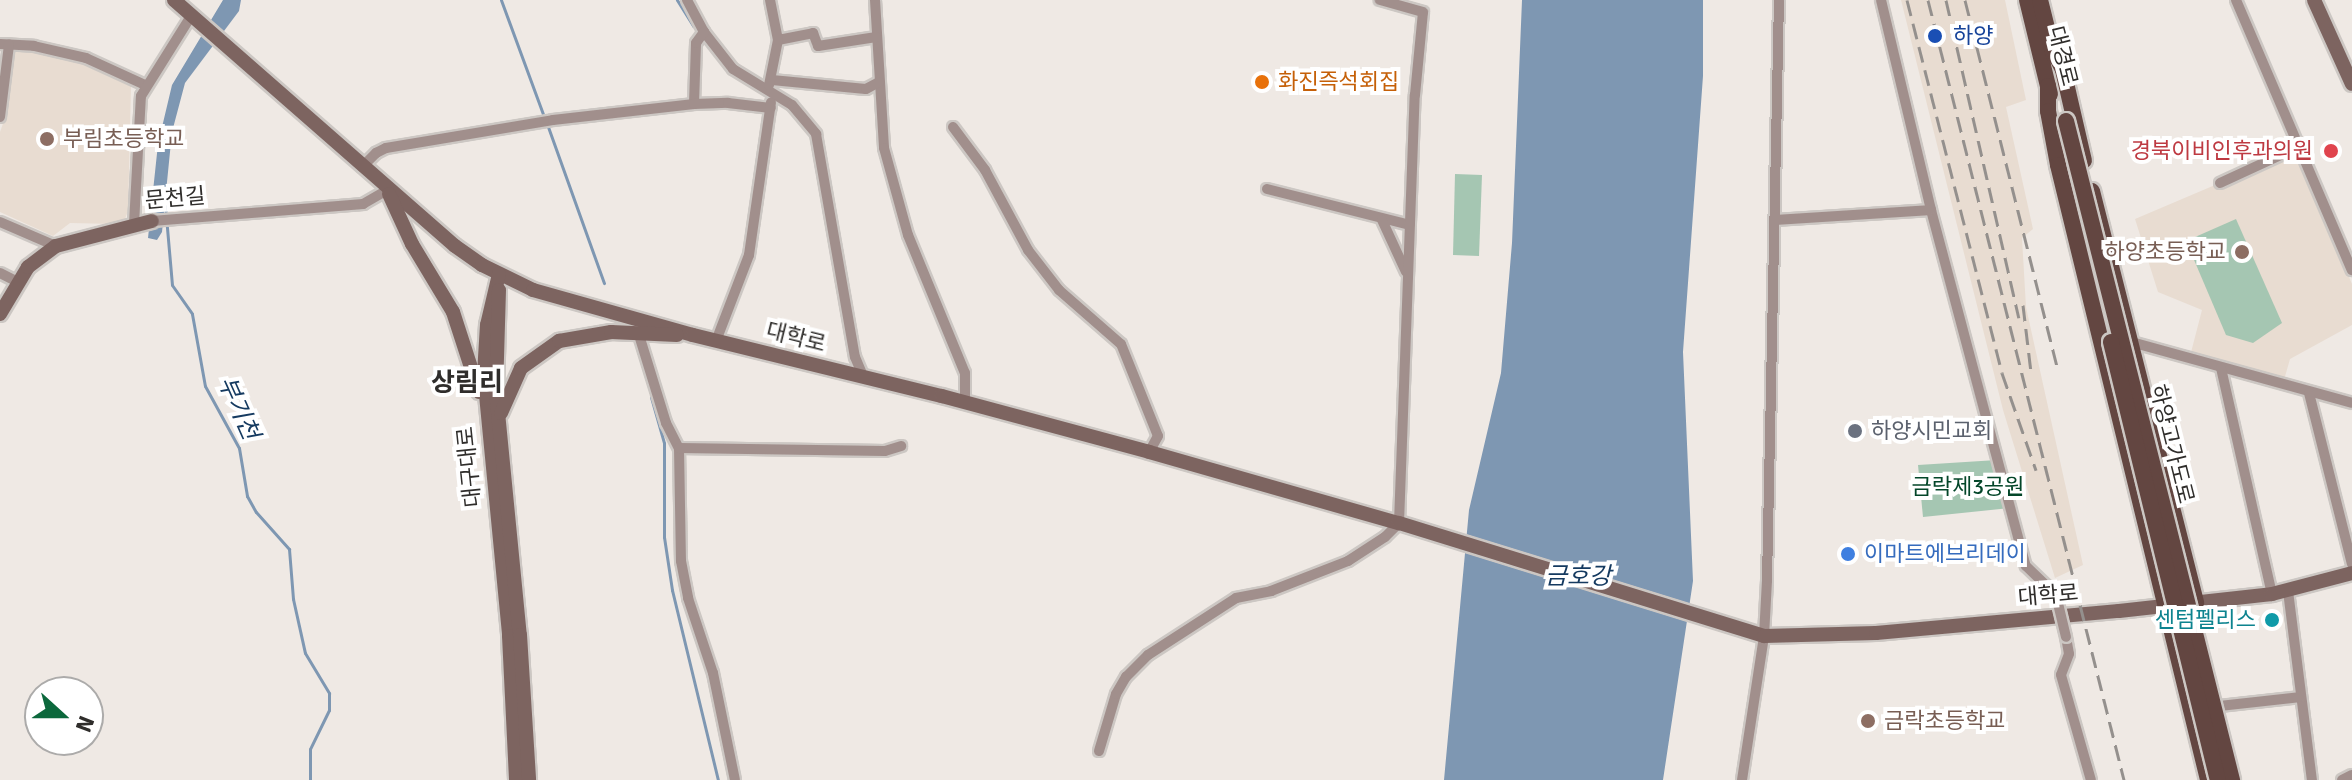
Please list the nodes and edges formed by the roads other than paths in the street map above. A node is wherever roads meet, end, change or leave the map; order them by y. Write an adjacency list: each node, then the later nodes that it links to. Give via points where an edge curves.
1 (174, 0): 13 (main road)
2 (687, 0): 14 (street)
3 (770, 0): 16 (street)
4 (875, 0): 15 (street)
5 (1380, 0): 12 (street)
6 (1779, 0): 37 (street)
7 (1881, 0): 35 (street)
8 (2027, 0): 23 (main road, 대경로)
9 (2040, 0): 18 (main road, 대경로)
10 (2236, 0): 30 (street)
11 (2314, 0): 21 (main road)
12 (1424, 6): 41 (street)
13 (194, 19): 22 (street); 31 (main road, 대학로)
14 (704, 32): 24 (street, via 733,69); 25 (street, via 696,43)
15 (876, 37): 16 (street, via 818,46 813,33); 20 (street)
16 (778, 40): 19 (street)
17 (5, 45): 22 (street, via 86,58); 27 (street)
18 (2052, 48): 28 (main road, 대경로); 52 (main road, via 2063,70)
19 (772, 80): 20 (street, via 866,89); 24 (street)
20 (879, 82): 56 (street, via 889,166 908,235 965,373)
21 (2352, 84)
22 (145, 85): 40 (street)
23 (2048, 86): 28 (main road, 대경로); 68 (main road, via 2058,165)
24 (770, 92): 26 (street); 54 (street, via 792,105 816,134 855,357)
25 (694, 104): 26 (street); 31 (street, via 386,148)
26 (771, 108): 51 (street, via 749,255)
27 (0, 117)
28 (2061, 122): 80 (main road, 하양고가도로, bridge); 81 (main road, 하양고가도로, bridge)
29 (953, 127): 61 (street, via 985,170 1028,250 1059,290 1121,344 1158,436)
30 (2298, 147): 32 (street); 43 (street)
31 (362, 167): 34 (main road, 대학로)
32 (2220, 183)
33 (1267, 189): 36 (street)
34 (387, 190): 38 (street, 문천길, via 363,204); 45 (main road, 대학로); 58 (main road, via 453,312)
35 (1931, 210): 37 (street); 78 (street, bridge, via 2026,566 2056,595 2069,654 2061,675)
36 (1382, 220): 41 (street); 46 (street)
37 (1776, 220): 69 (street)
38 (152, 221): 40 (main road, 문천길)
39 (0, 222): 42 (street)
40 (134, 224): 42 (main road, 문천길)
41 (1410, 225): 46 (street)
42 (56, 246): 47 (main road, 문천길, via 28,267)
43 (2352, 270)
44 (0, 273): 47 (street)
45 (499, 274): 50 (main road, 대학로, via 533,290); 58 (main road, 대구대로, via 484,344)
46 (1408, 279): 62 (street)
47 (18, 282): 48 (main road, 문천길)
48 (0, 314)
49 (639, 335): 50 (main road); 58 (main road, via 590,333 559,341 521,368); 60 (street)
50 (693, 335): 51 (main road, 대학로)
51 (716, 341): 54 (main road, 대학로)
52 (2131, 342): 53 (street); 67 (main road)
53 (2221, 368): 55 (street); 66 (street)
54 (863, 376): 56 (main road, 대학로)
55 (2309, 393): 57 (street); 63 (street)
56 (965, 402): 61 (main road, 대학로)
57 (2352, 403)
58 (493, 417): 74 (main road, 대구대로); 75 (main road, 대구대로, via 520,635)
59 (901, 446): 60 (street, via 885,451)
60 (679, 448): 76 (street, via 681,561 713,673)
61 (1149, 452): 62 (main road, 대학로)
62 (1399, 523): 69 (main road, 대학로); 72 (street, via 1348,561 1271,591 1236,598 1148,655 1116,694)
63 (2352, 564)
64 (2352, 573): 65 (main road, 대학로)
65 (2288, 591): 66 (main road, 대학로); 70 (street)
66 (2272, 594): 67 (main road, 대학로)
67 (2195, 602): 68 (main road, 대학로); 71 (main road)
68 (2165, 605): 69 (main road, 대학로, via 1876,633); 79 (main road)
69 (1764, 636): 77 (street)
70 (2301, 697): 71 (street); 82 (street)
71 (2220, 706): 81 (main road)
72 (1099, 751)
73 (2352, 775): 83 (street)
74 (516, 780)
75 (529, 780)
76 (735, 780)
77 (1742, 780)
78 (2091, 780)
79 (2208, 780)
80 (2218, 780)
81 (2234, 780)
82 (2312, 780)
83 (2342, 780)

